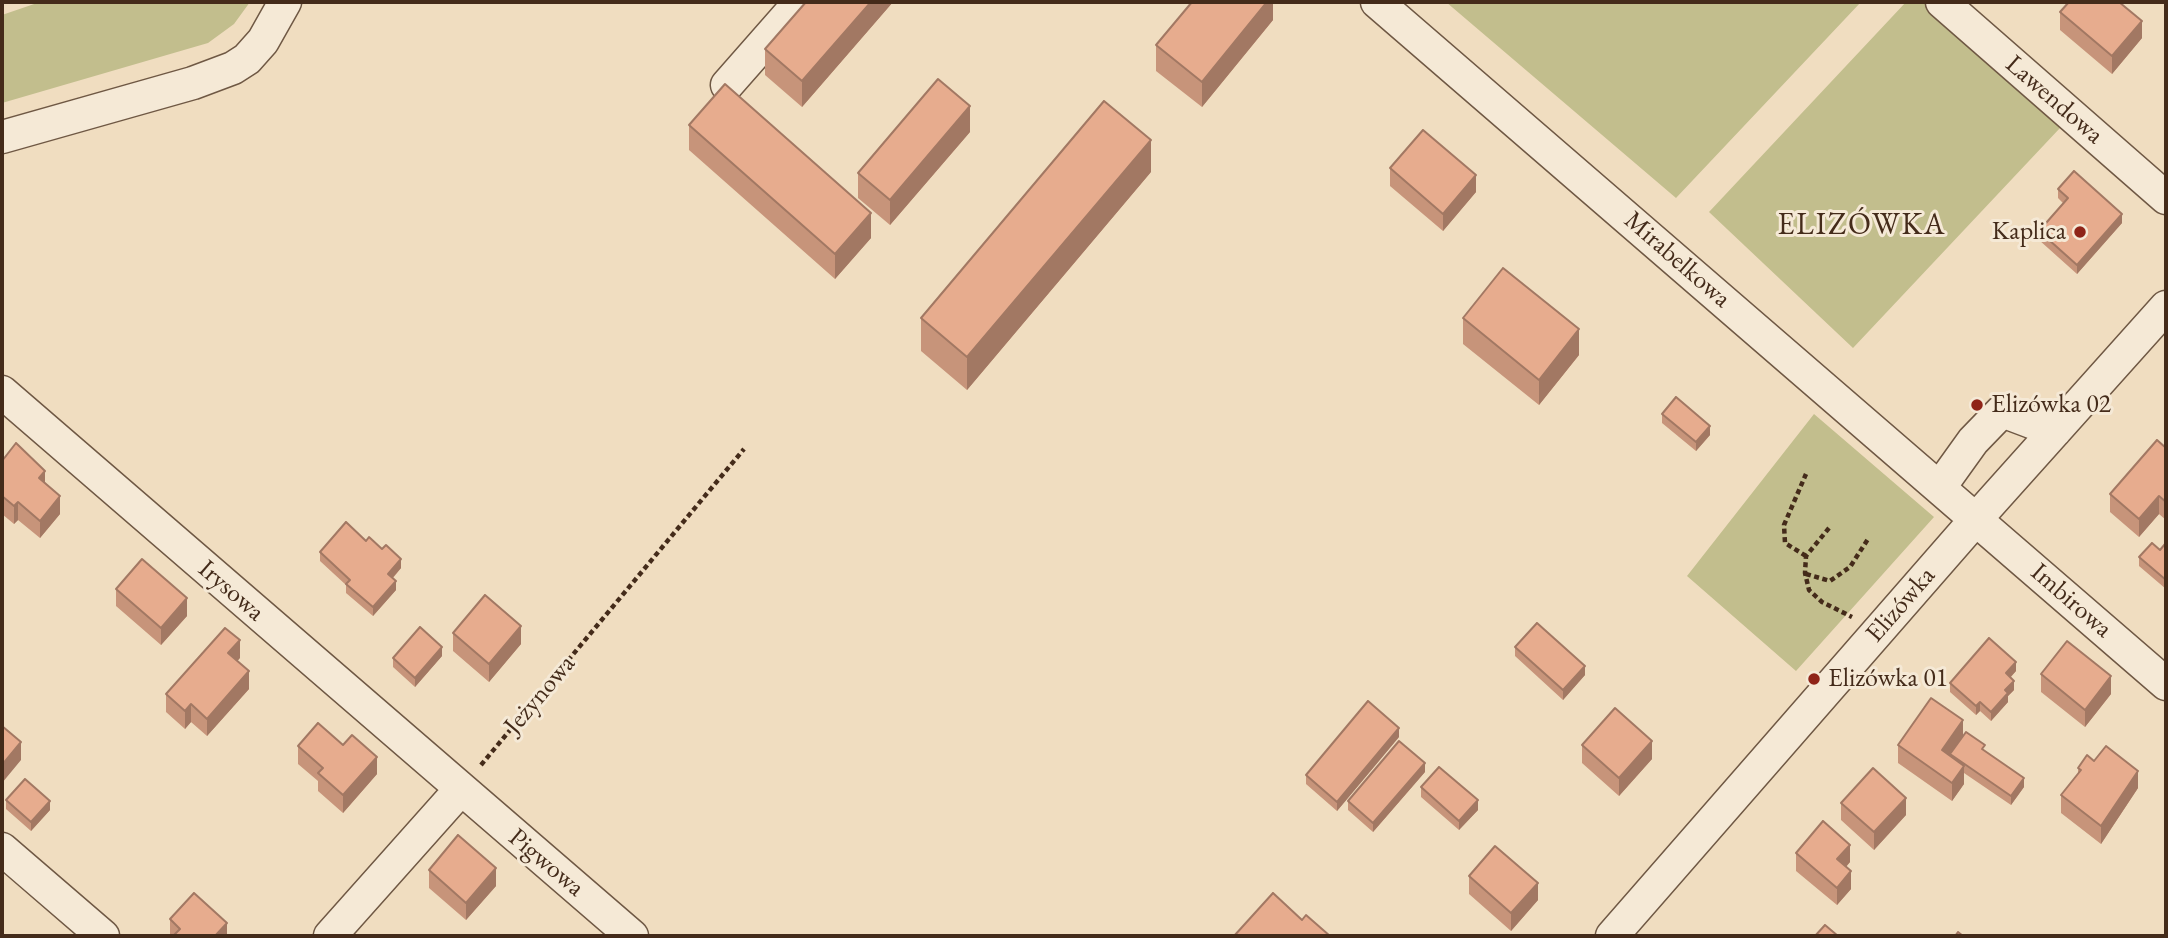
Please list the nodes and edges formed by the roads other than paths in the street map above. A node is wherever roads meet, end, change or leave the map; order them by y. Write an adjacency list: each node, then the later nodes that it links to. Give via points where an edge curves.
1 (285, 2): 6 (street, via 263,41 233,68)
2 (800, 2): 5 (street)
3 (1377, 2): 11 (street, Mirabelkowa)
4 (1942, 2): 7 (street, Lawendowa)
5 (727, 85)
6 (2, 137)
7 (2166, 198)
8 (2166, 307): 10 (street, Elizówka)
9 (2, 392): 14 (street, Irysowa)
10 (2055, 431): 11 (street, via 2001,411); 12 (street, Elizówka)
11 (1940, 487): 12 (street, Mirabelkowa)
12 (1977, 518): 13 (street, Imbirowa); 19 (street, Elizówka)
13 (2166, 684)
14 (460, 790): 17 (street); 18 (street, Pigwowa)
15 (2, 849): 16 (street)
16 (103, 936)
17 (330, 936)
18 (632, 936)
19 (1612, 936)

